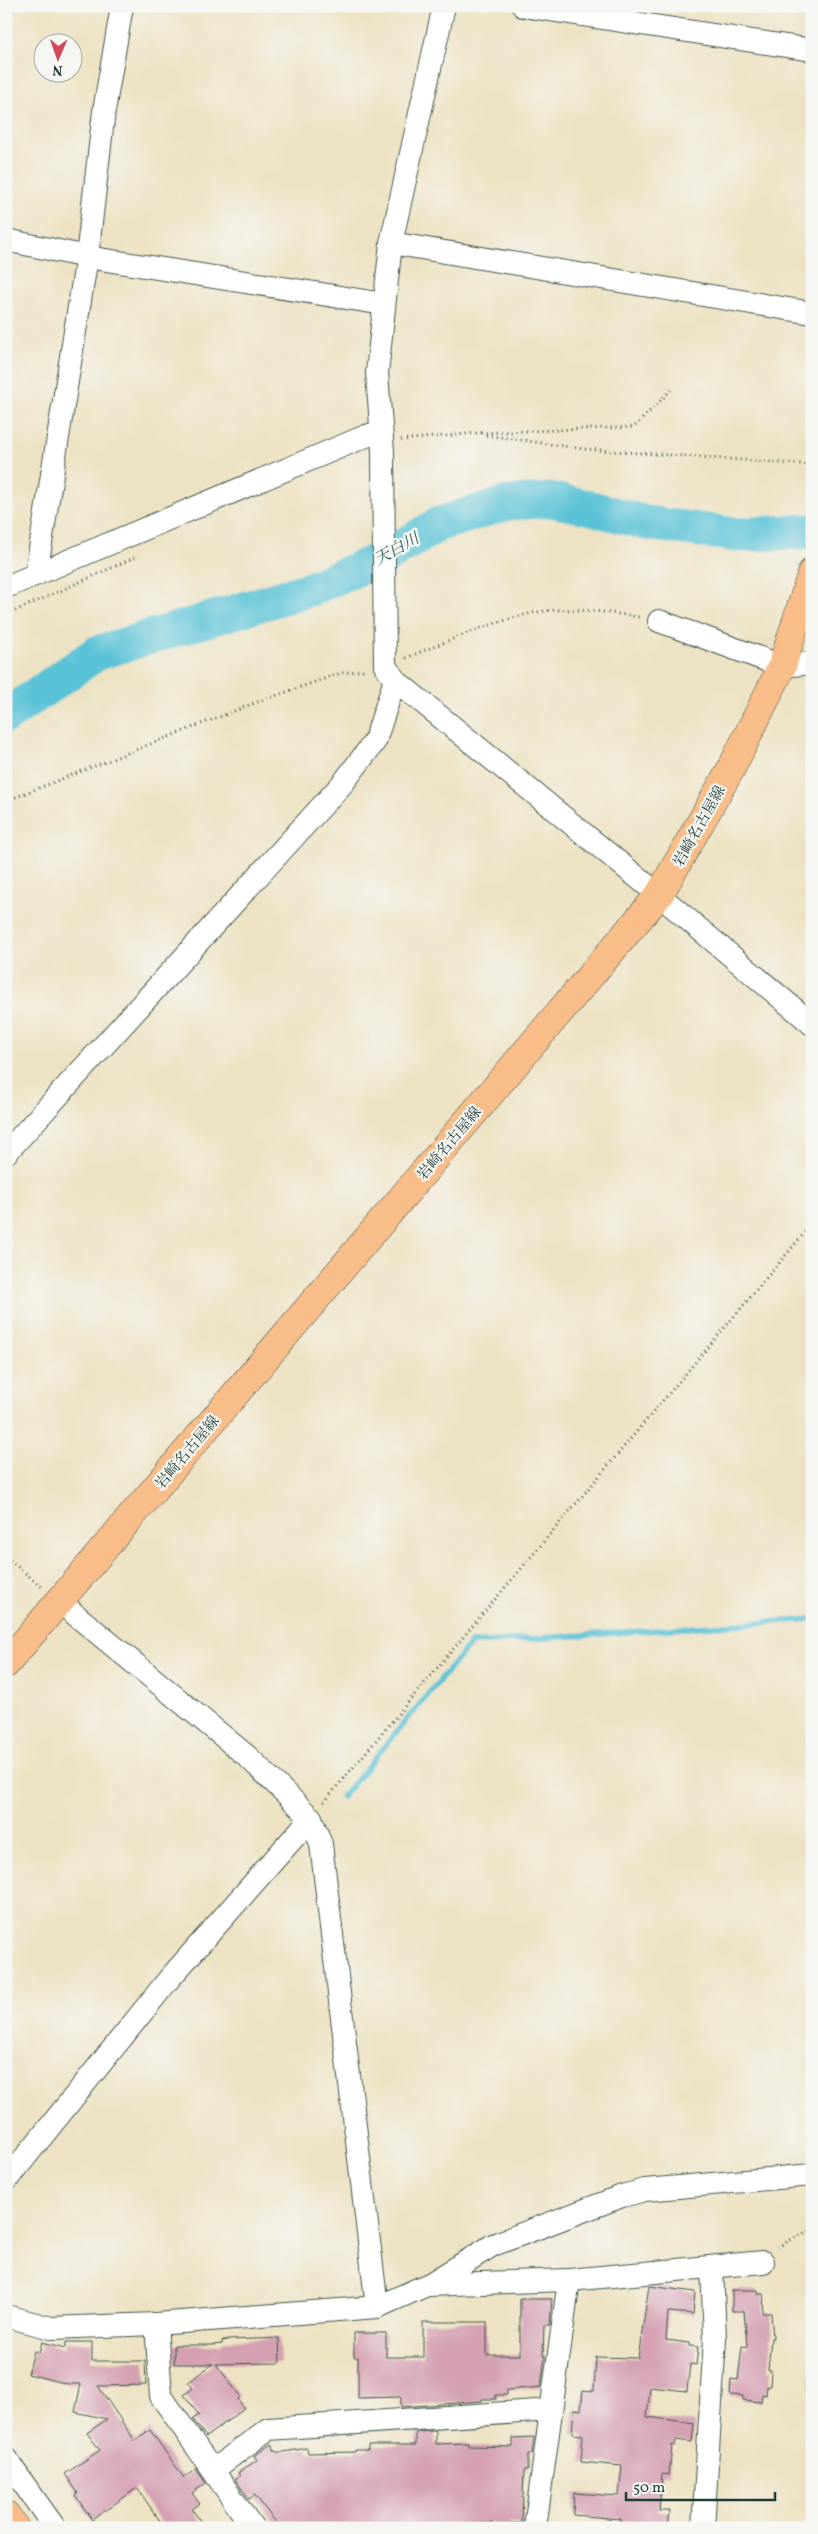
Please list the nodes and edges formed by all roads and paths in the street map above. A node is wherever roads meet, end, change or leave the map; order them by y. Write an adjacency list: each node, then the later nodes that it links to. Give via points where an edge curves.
1 (122, 6): 7 (street, via 104,110)
2 (444, 6): 6 (street)
3 (522, 6): 4 (street)
4 (812, 50)
5 (6, 240): 7 (street)
6 (391, 243): 8 (street); 9 (street)
7 (87, 257): 8 (street); 15 (street)
8 (384, 304): 12 (street, via 378,373)
9 (812, 313)
10 (671, 390): 11 (path, via 634,427)
11 (477, 433): 12 (path); 13 (path, via 584,449)
12 (382, 442): 15 (street, via 357,440); 20 (street)
13 (812, 465)
14 (812, 572): 19 (main road, 岩崎名古屋線)
15 (36, 574): 16 (street)
16 (6, 587)
17 (659, 621): 19 (street); 20 (path, via 595,610 534,612 487,627)
18 (812, 663): 19 (street)
19 (782, 666): 22 (main road, 岩崎名古屋線, via 705,816)
20 (388, 667): 21 (path, via 340,674 252,704); 22 (street); 24 (street, via 376,742 343,783)
21 (6, 801)
22 (659, 895): 23 (street); 27 (main road, 岩崎名古屋線)
23 (812, 1024)
24 (6, 1152)
25 (812, 1224): 29 (path)
26 (6, 1557): 27 (path)
27 (60, 1602): 28 (main road, 岩崎名古屋線); 29 (street, via 248,1757)
28 (6, 1664)
29 (311, 1818): 31 (street, via 169,1979); 37 (street, via 321,1844)
30 (812, 2175): 36 (street, via 645,2190 622,2196 493,2245)
31 (6, 2181)
32 (812, 2229): 33 (path, via 780,2243)
33 (763, 2262): 34 (street)
34 (712, 2268): 35 (street); 48 (street, via 715,2339)
35 (569, 2280): 36 (street); 40 (street)
36 (427, 2285): 37 (street)
37 (377, 2307): 39 (street)
38 (6, 2316): 39 (street, via 51,2328)
39 (156, 2324): 42 (street, via 161,2396)
40 (551, 2410): 42 (street, via 268,2429); 47 (street)
41 (6, 2459): 45 (street)
42 (213, 2470): 46 (street)
43 (6, 2515): 44 (main road)
44 (15, 2528)
45 (55, 2528)
46 (253, 2528)
47 (536, 2528)
48 (703, 2528)

